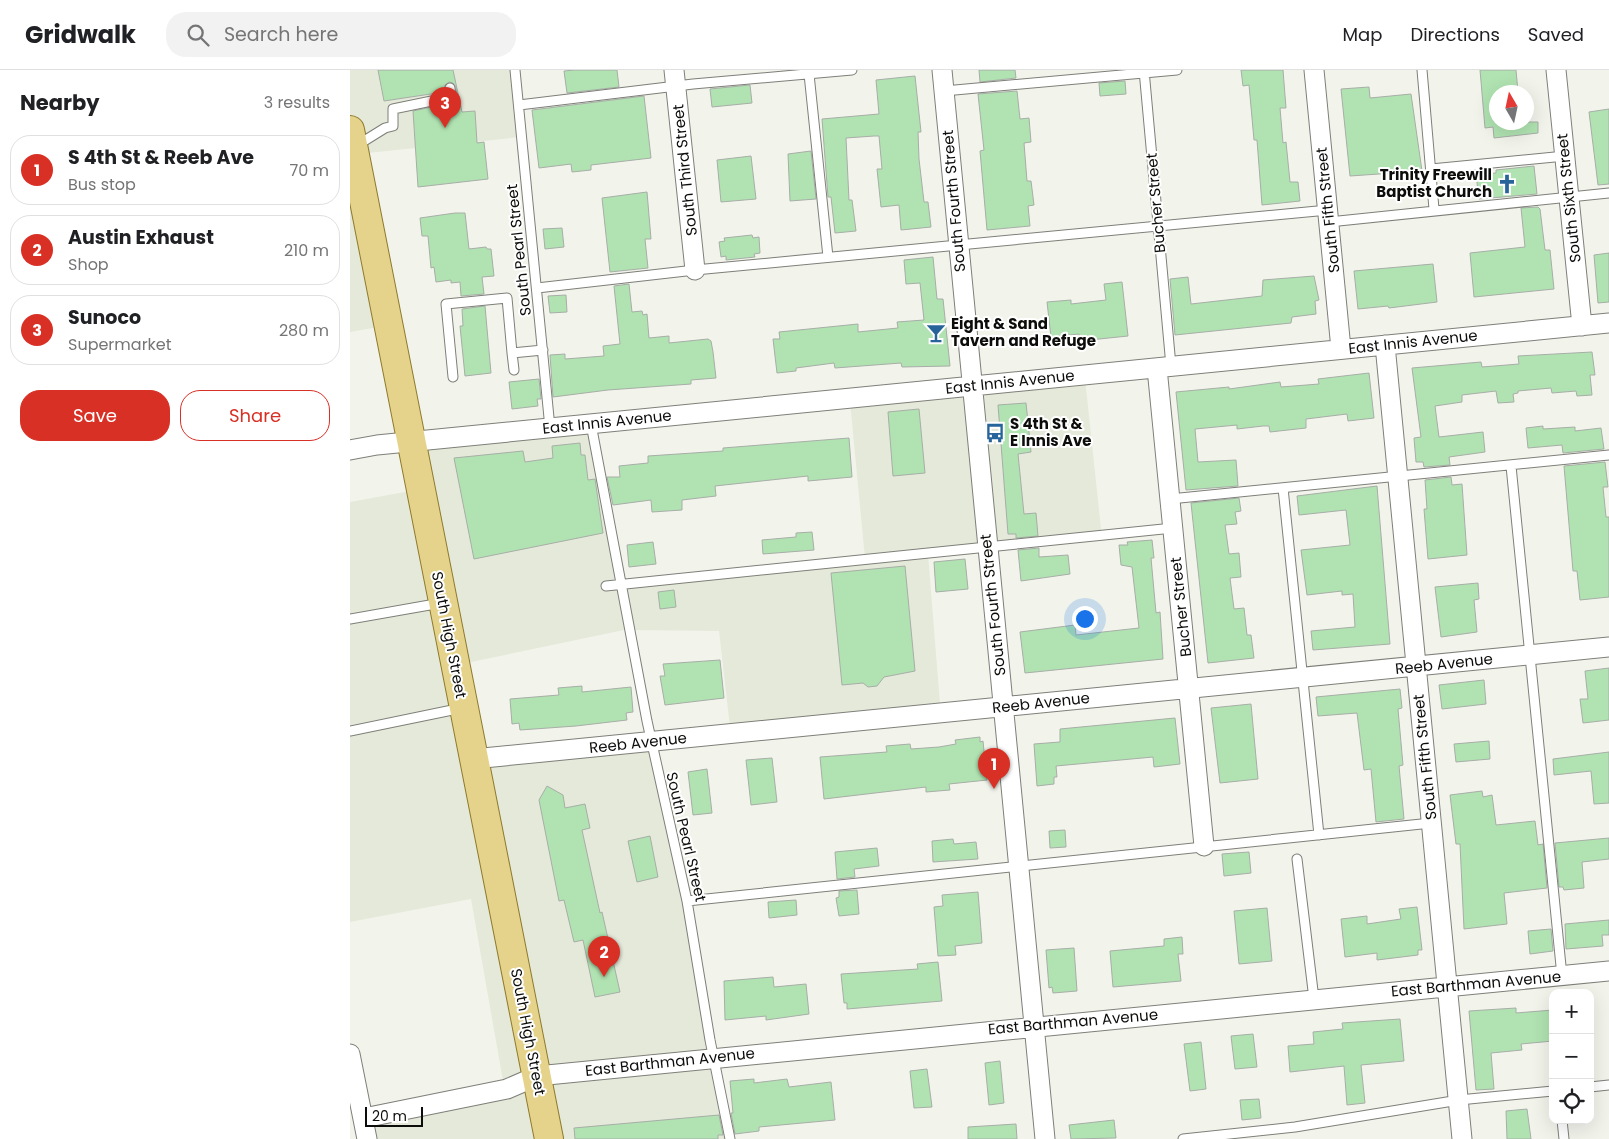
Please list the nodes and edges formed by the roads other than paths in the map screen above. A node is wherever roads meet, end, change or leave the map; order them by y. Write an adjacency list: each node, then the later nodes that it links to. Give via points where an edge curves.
1 (515, 70): 13 (lane, South Pearl Street)
2 (852, 70): 9 (lane)
3 (942, 70): 12 (street, South Fourth Street)
4 (1177, 70): 8 (lane)
5 (1314, 70): 20 (street, South Fifth Street)
6 (1422, 70): 16 (lane)
7 (1556, 70): 15 (street, South Sixth Street)
8 (1144, 71): 12 (lane); 21 (lane, Bucher Street)
9 (809, 74): 10 (lane); 23 (lane)
10 (675, 78): 13 (lane); 24 (street, South Third Street)
11 (450, 88): 14 (lane, via 451,97 394,109 393,126)
12 (944, 91): 22 (street, South Fourth Street)
13 (519, 105): 25 (lane, South Pearl Street)
14 (352, 138): 38 (main road, South High Street)
15 (1565, 156): 16 (lane); 18 (street, South Sixth Street)
16 (1431, 169): 19 (lane)
17 (1609, 193): 18 (lane)
18 (1569, 198): 19 (lane); 27 (street, South Sixth Street)
19 (1434, 209): 20 (lane)
20 (1328, 216): 21 (lane); 29 (street, South Fifth Street)
21 (1158, 226): 22 (lane); 32 (lane, Bucher Street)
22 (959, 246): 23 (lane); 35 (street, South Fourth Street)
23 (828, 258): 24 (lane)
24 (695, 270): 25 (lane)
25 (537, 288): 30 (lane, South Pearl Street)
26 (1609, 323): 27 (street, East Innis Avenue)
27 (1582, 326): 28 (street, East Innis Avenue)
28 (1385, 345): 29 (street, East Innis Avenue); 42 (street, South Fifth Street)
29 (1341, 349): 32 (street, East Innis Avenue)
30 (543, 350): 31 (lane); 37 (lane, South Pearl Street)
31 (512, 353): 33 (lane); 34 (lane, via 507,298 446,304)
32 (1164, 367): 35 (street, East Innis Avenue); 44 (street, Bucher Street)
33 (514, 370)
34 (453, 377)
35 (971, 386): 36 (street, East Innis Avenue); 46 (street, South Fourth Street)
36 (591, 424): 37 (street, East Innis Avenue); 47 (lane, South Pearl Street)
37 (550, 428): 38 (street, East Innis Avenue)
38 (411, 442): 39 (street, East Innis Avenue); 49 (main road, South High Street)
39 (350, 450)
40 (1609, 455): 41 (lane)
41 (1511, 466): 42 (lane); 52 (lane)
42 (1398, 477): 43 (lane); 53 (street, South Fifth Street)
43 (1283, 488): 44 (lane); 54 (lane)
44 (1170, 499): 45 (street, Bucher Street)
45 (1173, 528): 46 (lane); 55 (street, Bucher Street)
46 (987, 548): 47 (lane); 56 (street, South Fourth Street)
47 (622, 584): 48 (lane); 59 (lane, South Pearl Street)
48 (606, 586)
49 (442, 602): 50 (lane); 57 (main road, South High Street)
50 (350, 619)
51 (1609, 647): 52 (street, Reeb Avenue)
52 (1531, 655): 53 (street, Reeb Avenue); 68 (lane)
53 (1416, 666): 54 (street, Reeb Avenue); 61 (street, South Fifth Street)
54 (1302, 678): 55 (street, Reeb Avenue); 62 (lane)
55 (1189, 689): 56 (street, Reeb Avenue); 63 (street, Bucher Street)
56 (1003, 707): 59 (street, Reeb Avenue); 65 (street, South Fourth Street)
57 (463, 708): 58 (lane); 60 (main road, South High Street)
58 (350, 732)
59 (651, 742): 60 (street, Reeb Avenue); 66 (lane, South Pearl Street)
60 (472, 759): 74 (main road, South High Street)
61 (1431, 823): 62 (lane); 69 (street, South Fifth Street)
62 (1319, 835): 63 (lane)
63 (1204, 846): 65 (lane)
64 (1297, 859): 70 (lane)
65 (1019, 867): 66 (lane); 71 (street, South Fourth Street)
66 (687, 901): 73 (lane, South Pearl Street)
67 (1609, 971): 68 (street, East Barthman Avenue)
68 (1562, 976): 69 (street, East Barthman Avenue)
69 (1448, 987): 70 (street, East Barthman Avenue); 78 (street, South Fifth Street)
70 (1314, 999): 71 (street, East Barthman Avenue)
71 (1034, 1026): 73 (street, East Barthman Avenue); 84 (street, South Fourth Street)
72 (350, 1054): 79 (street)
73 (713, 1058): 74 (street, East Barthman Avenue); 83 (lane, South Pearl Street)
74 (537, 1076): 79 (street, East Barthman Avenue, via 506,1089); 82 (main road, South High Street)
75 (1609, 1085): 76 (lane)
76 (1594, 1087)
77 (1549, 1091): 78 (lane)
78 (1459, 1100): 86 (lane, via 1295,1127); 87 (street, South Fifth Street)
79 (364, 1118): 81 (street)
80 (1562, 1124): 88 (lane)
81 (368, 1139)
82 (549, 1139)
83 (730, 1139)
84 (1045, 1139)
85 (1183, 1139): 86 (lane)
86 (1187, 1139)
87 (1462, 1139)
88 (1564, 1139)

